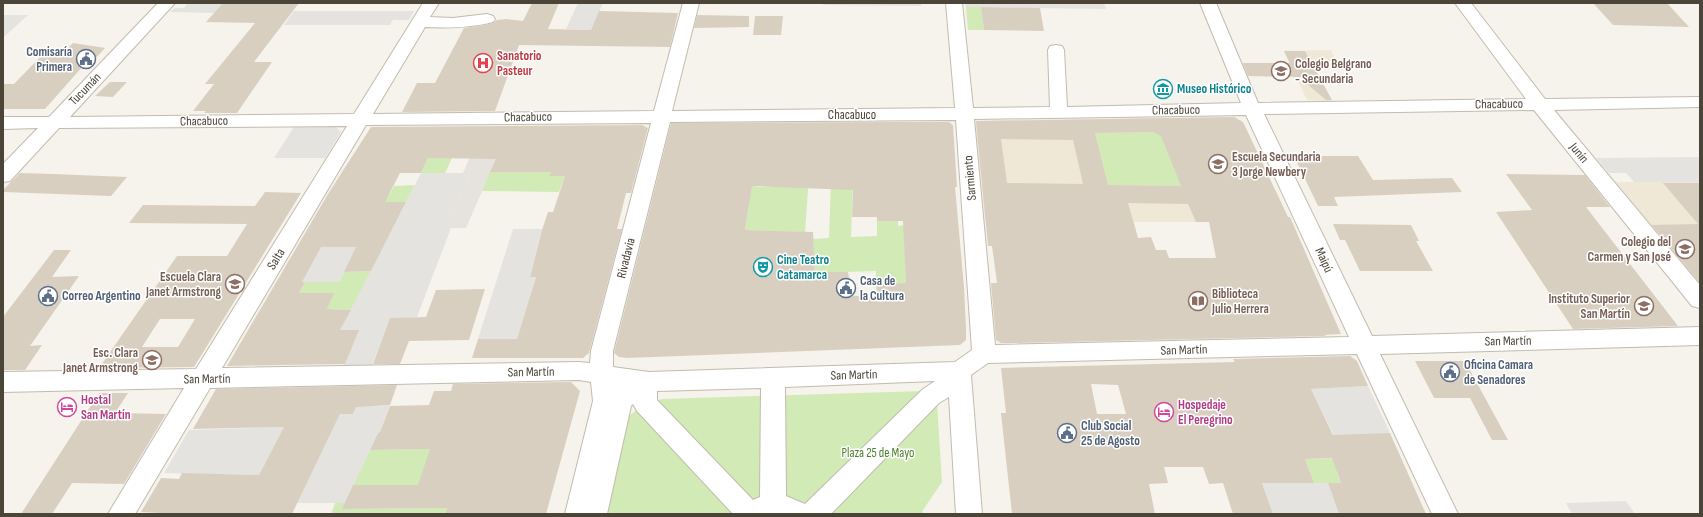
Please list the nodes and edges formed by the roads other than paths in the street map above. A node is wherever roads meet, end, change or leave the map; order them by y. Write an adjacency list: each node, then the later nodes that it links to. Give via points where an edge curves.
1 (167, 3): 17 (street, Tucumán)
2 (430, 3): 8 (street, Salta)
3 (691, 3): 15 (street, Rivadavia)
4 (954, 3): 14 (street, Sarmiento)
5 (1208, 3): 12 (street, Maipú)
6 (1463, 3): 11 (street, Junín)
7 (488, 19): 8 (street, via 452,23)
8 (419, 22): 16 (street, Salta)
9 (1056, 50): 13 (street)
10 (1700, 102): 11 (street, Chacabuco)
11 (1539, 104): 12 (street, Chacabuco); 20 (street, Junín)
12 (1252, 109): 13 (street, Chacabuco); 22 (street, Maipú)
13 (1059, 112): 14 (street, Chacabuco)
14 (965, 114): 15 (street, Chacabuco); 23 (street, Sarmiento)
15 (662, 116): 16 (street, Chacabuco); 24 (street, Rivadavia, via 602,351)
16 (361, 119): 17 (street, Chacabuco); 26 (street, Salta)
17 (53, 122): 18 (street, Chacabuco); 19 (street, Tucumán)
18 (3, 123)
19 (3, 176)
20 (1700, 300)
21 (1700, 336): 22 (street, San Martín)
22 (1365, 345): 23 (street, San Martín); 37 (street, Maipú)
23 (984, 354): 27 (street)
24 (600, 374): 26 (street, San Martín, via 579,371); 29 (street, San Martín); 32 (street, Rivadavia, via 605,401)
25 (773, 378): 27 (street, San Martín); 29 (street, San Martín); 30 (street)
26 (201, 379): 28 (street, San Martín); 31 (street, Salta)
27 (952, 380): 35 (street, via 931,396); 36 (street, via 964,445)
28 (3, 382)
29 (647, 387): 30 (street, via 645,404); 33 (street, via 630,390 620,403)
30 (758, 511): 34 (street, via 782,506)
31 (121, 514)
32 (578, 514)
33 (594, 514)
34 (799, 514)
35 (813, 514)
36 (968, 514)
37 (1445, 514)

